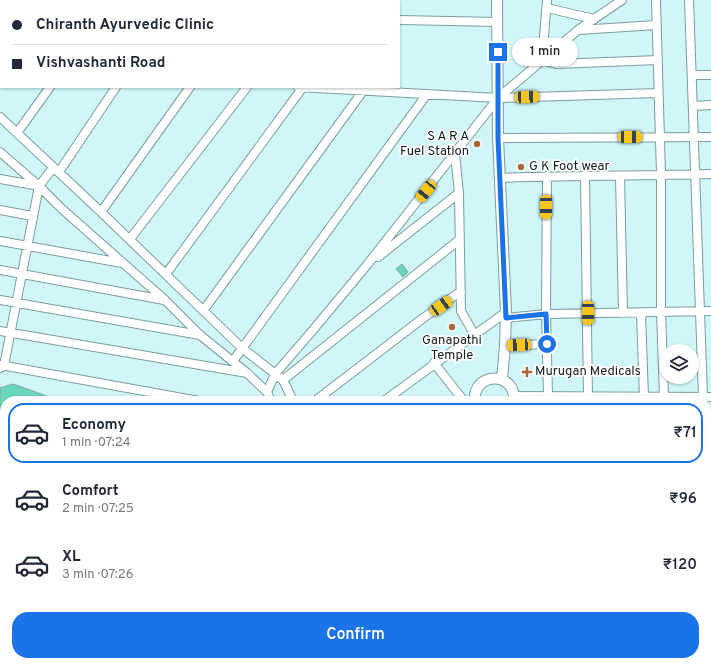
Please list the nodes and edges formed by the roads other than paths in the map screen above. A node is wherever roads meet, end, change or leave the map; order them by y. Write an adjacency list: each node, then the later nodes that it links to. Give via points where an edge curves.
1 (497, 0): 8 (street)
2 (622, 0): 6 (street)
3 (656, 0): 9 (street)
4 (689, 0): 13 (street)
5 (547, 4): 6 (street); 11 (street)
6 (594, 19): 10 (street)
7 (400, 20): 8 (street)
8 (498, 22): 24 (street)
9 (656, 25): 10 (street); 12 (street)
10 (578, 30): 11 (street)
11 (542, 60): 12 (street, via 556,64); 24 (street)
12 (658, 60): 23 (street)
13 (692, 75): 14 (street); 26 (street)
14 (711, 75)
15 (49, 88): 28 (street)
16 (115, 88): 35 (street)
17 (189, 88): 47 (street)
18 (246, 88): 49 (street)
19 (302, 88): 57 (street)
20 (318, 88): 21 (street)
21 (363, 91): 22 (street); 62 (street)
22 (427, 94): 24 (street); 77 (street)
23 (658, 94): 24 (street); 30 (street)
24 (498, 98): 32 (street); 34 (street)
25 (711, 105): 26 (street)
26 (693, 106): 31 (street)
27 (0, 117): 28 (street)
28 (17, 133): 35 (street)
29 (711, 136): 31 (street)
30 (659, 137): 31 (street); 32 (street); 36 (street)
31 (694, 137): 39 (street)
32 (498, 138): 42 (street)
33 (0, 152): 44 (street)
34 (455, 154): 45 (street); 54 (street)
35 (56, 170): 44 (street); 47 (street)
36 (661, 174): 39 (street); 41 (street); 63 (street)
37 (711, 174): 39 (street)
38 (585, 175): 40 (street); 41 (street); 66 (street)
39 (695, 175): 64 (street)
40 (547, 176): 42 (street); 69 (street)
41 (620, 176): 67 (street)
42 (499, 178): 70 (street)
43 (0, 179): 44 (street)
44 (38, 186): 48 (street); 53 (street)
45 (459, 193): 50 (street); 54 (street)
46 (0, 210): 48 (street)
47 (100, 212): 49 (street)
48 (32, 216): 52 (street)
49 (130, 239): 57 (street)
50 (459, 240): 58 (street); 84 (street)
51 (0, 241): 52 (street)
52 (27, 246): 53 (street); 56 (street)
53 (122, 263): 60 (street)
54 (367, 265): 82 (street)
55 (0, 270): 56 (street)
56 (21, 274): 60 (street); 61 (street)
57 (166, 274): 62 (street)
58 (461, 291): 73 (street, via 462,311); 89 (street)
59 (0, 300): 61 (street)
60 (165, 300): 74 (street)
61 (16, 303): 72 (street); 74 (street)
62 (203, 311): 77 (street)
63 (661, 311): 64 (street); 68 (street); 97 (street)
64 (700, 311): 65 (street); 98 (street)
65 (711, 311)
66 (588, 313): 67 (street); 69 (street); 95 (street)
67 (623, 313): 68 (street)
68 (641, 313): 96 (street)
69 (546, 314): 70 (street); 75 (street)
70 (506, 315): 73 (street); 76 (street)
71 (0, 331): 72 (street)
72 (10, 333): 80 (street); 81 (street)
73 (474, 334): 79 (street)
74 (200, 335): 78 (street)
75 (547, 344): 76 (street); 94 (street)
76 (505, 346): 83 (street)
77 (242, 348): 78 (street); 82 (street)
78 (233, 361): 81 (street)
79 (434, 363): 90 (street); 91 (street)
80 (1, 366): 86 (street)
81 (248, 373): 85 (street)
82 (275, 374): 84 (street); 85 (street)
83 (502, 379): 92 (street, via 495,378 483,382); 93 (street, via 512,387)
84 (283, 380): 88 (street)
85 (267, 392): 87 (street)
86 (171, 396)
87 (269, 396)
88 (291, 396)
89 (322, 396)
90 (391, 396)
91 (460, 396)
92 (475, 396)
93 (514, 396)
94 (548, 396)
95 (588, 396)
96 (644, 396)
97 (664, 396)
98 (707, 396)

